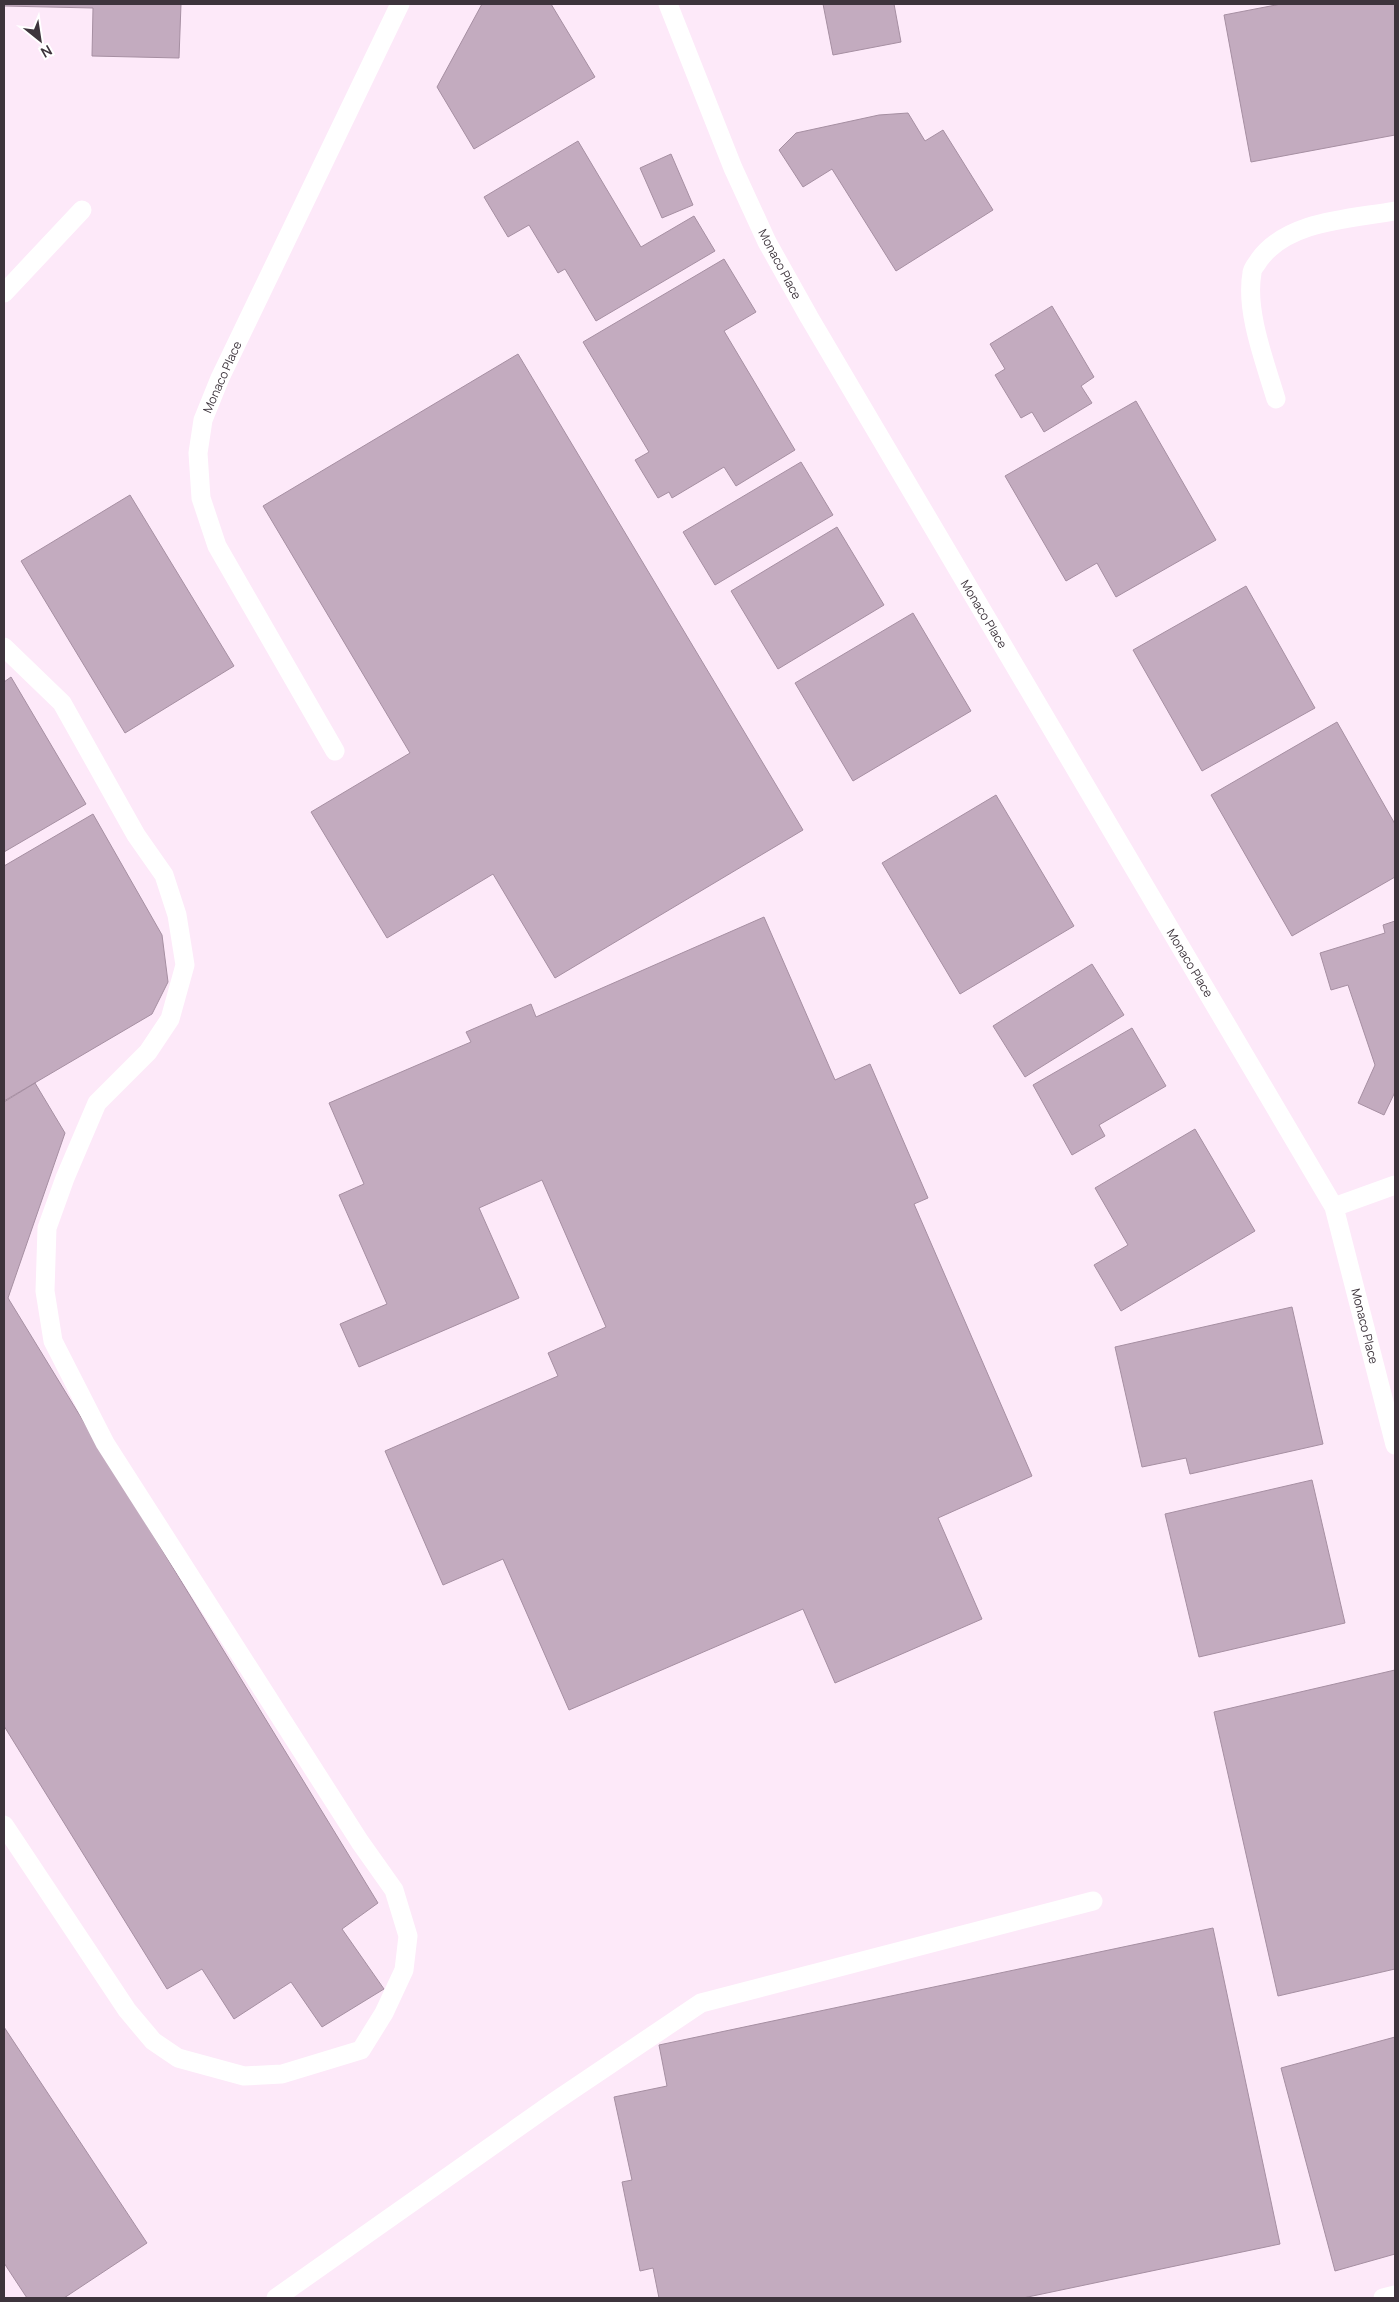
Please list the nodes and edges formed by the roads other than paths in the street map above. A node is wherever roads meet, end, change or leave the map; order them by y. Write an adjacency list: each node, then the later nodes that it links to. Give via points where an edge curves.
1 (400, 4): 8 (lane, Monaco Place, via 220,378 203,420 198,453 201,498 217,546)
2 (668, 4): 10 (lane, Monaco Place, via 733,168 767,242 809,318)
3 (82, 210): 5 (lane)
4 (1395, 211): 6 (lane, via 1314,226 1286,237 1263,255 1252,271 1251,298)
5 (4, 293)
6 (1276, 399)
7 (4, 647): 12 (lane, via 62,702 136,835 164,875 177,916 185,965 170,1019 148,1052 97,1103 47,1228 45,1291 53,1341 105,1443 394,1890 408,1936 404,1970 384,2013 361,2050 282,2074 244,2076 178,2058 153,2041 127,2010)
8 (336, 751)
9 (1395, 1185): 10 (lane)
10 (1334, 1207): 11 (lane, Monaco Place)
11 (1395, 1445)
12 (4, 1825)
13 (1093, 1901): 15 (lane, via 702,2003 554,2102)
14 (1395, 2295): 16 (lane)
15 (276, 2298)
16 (1383, 2298)

